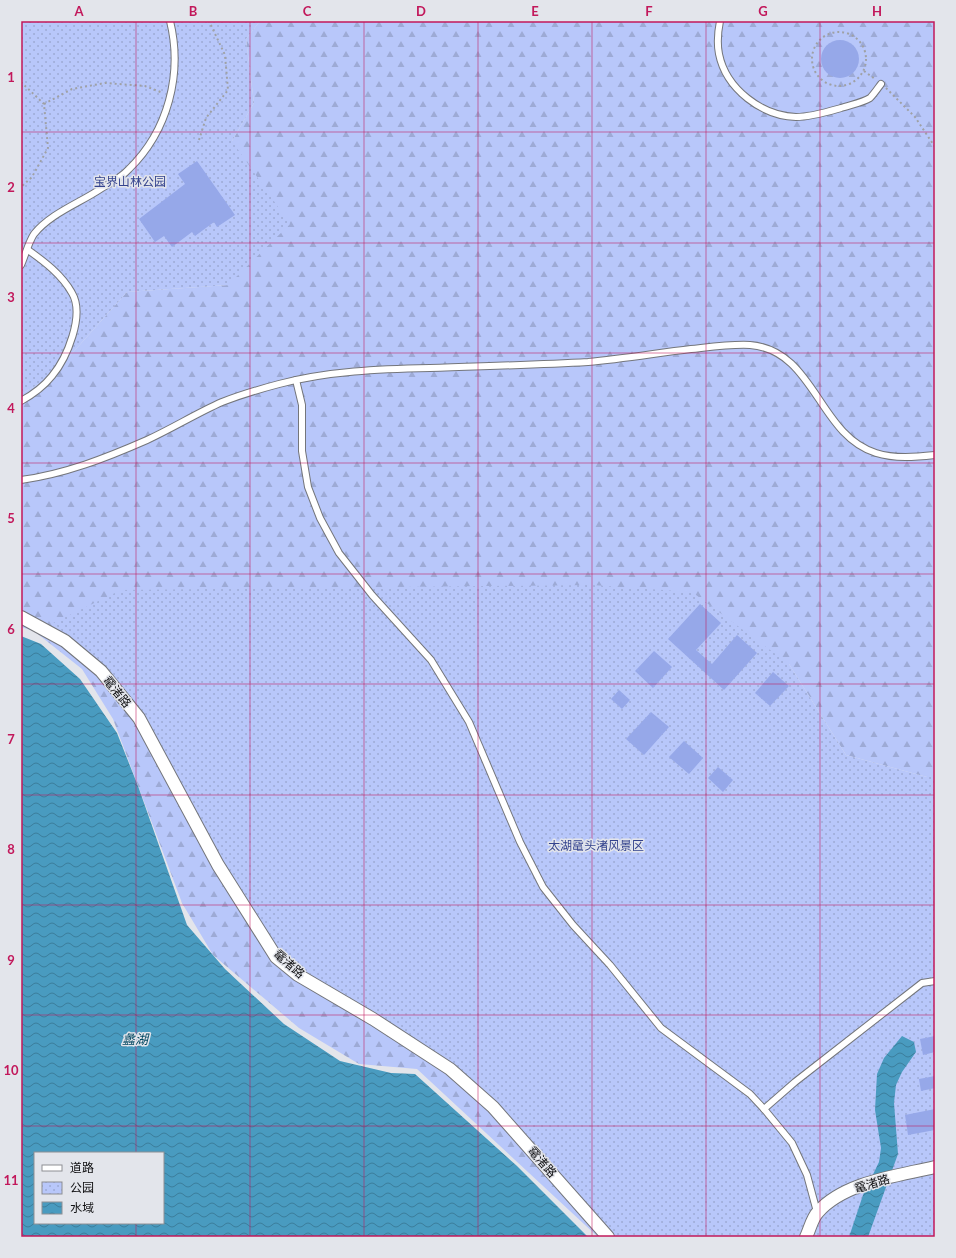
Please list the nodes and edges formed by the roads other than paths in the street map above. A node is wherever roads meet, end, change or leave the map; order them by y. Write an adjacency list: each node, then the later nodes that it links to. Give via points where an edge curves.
1 (170, 21): 4 (lane, via 175,74 163,121 129,170 50,220 34,235)
2 (720, 21): 3 (lane, via 719,54 724,70 733,84 751,102 774,113 797,117 825,113 869,98)
3 (882, 84)
4 (28, 250): 5 (lane); 7 (lane, via 60,277 73,294 76,315 75,332 52,376 30,397)
5 (21, 265)
6 (296, 380): 8 (lane, via 379,369 543,365 709,347 751,345 775,350 792,364 806,379 839,429 856,444 877,454 909,457); 9 (lane, via 222,402 148,439 89,464 47,476); 12 (lane, via 302,405 302,451 308,486 320,518 339,553 372,595 430,660 469,722 520,842 543,887 662,1028 750,1094)
7 (21, 401)
8 (935, 455)
9 (21, 480)
10 (21, 617): 15 (street, 鼋渚路, via 65,641 101,670 139,718 218,865 276,957 298,975 373,1019 450,1069 493,1107)
11 (935, 981): 12 (lane, via 922,983)
12 (764, 1109): 14 (lane, via 792,1143 807,1175)
13 (935, 1167): 14 (street, 鼋渚路, via 863,1185 836,1196)
14 (817, 1212): 16 (street, 鼋渚路)
15 (608, 1237)
16 (806, 1237)

